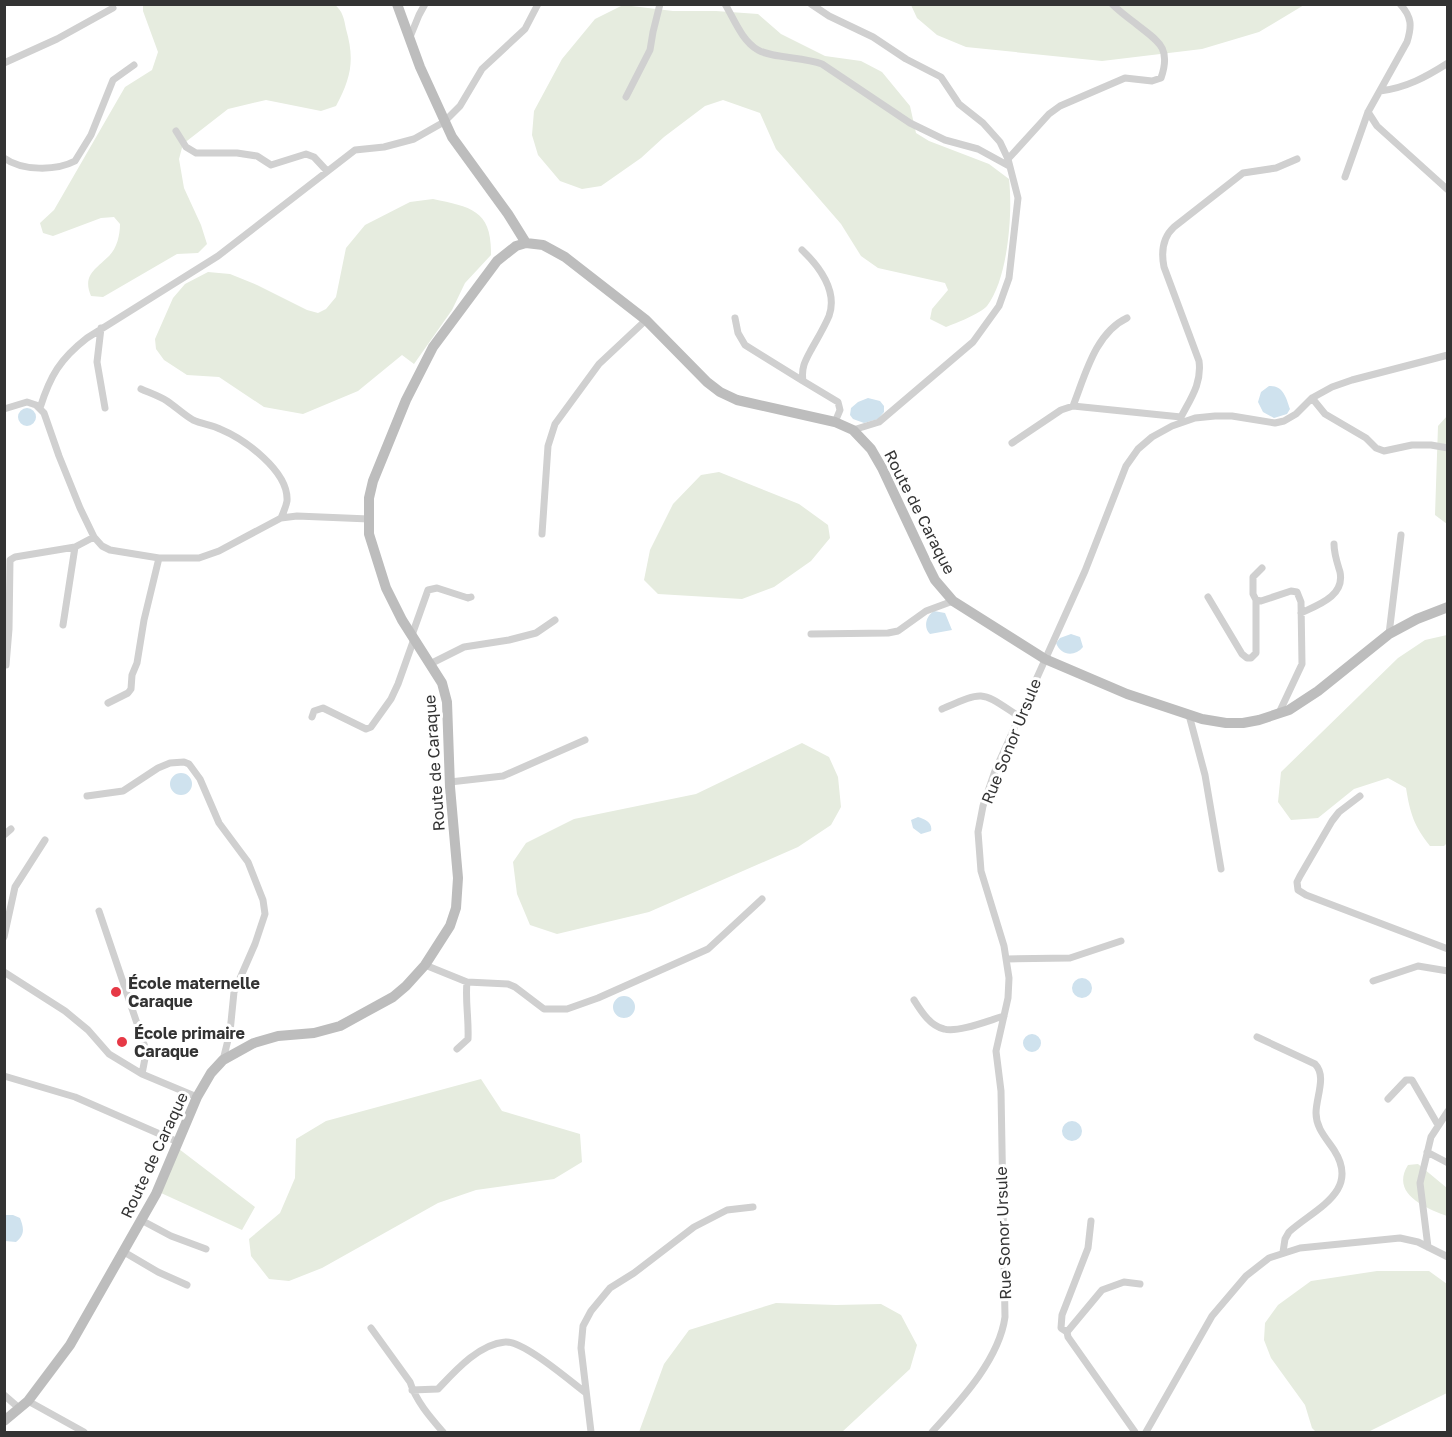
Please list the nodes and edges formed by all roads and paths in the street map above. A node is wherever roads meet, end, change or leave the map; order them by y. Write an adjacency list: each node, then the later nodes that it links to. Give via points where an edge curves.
1 (397, 4): 10 (street)
2 (425, 4): 10 (street)
3 (538, 4): 17 (street, via 525,30 482,69 460,106)
4 (660, 4): 15 (street, via 650,50)
5 (725, 4): 21 (street, via 743,35 760,52 822,64 910,123)
6 (811, 4): 21 (street, via 941,77 959,104 1000,142)
7 (1112, 4): 21 (street, via 1163,47 1161,78 1125,78 1060,106)
8 (1400, 4): 14 (street, via 1411,18 1411,30)
9 (112, 8): 11 (street)
10 (409, 38): 17 (street)
11 (4, 63)
12 (1448, 63): 14 (street, via 1408,85)
13 (134, 65): 19 (street, via 113,80 91,135 75,161 47,168 16,165)
14 (1380, 91): 16 (street)
15 (626, 97)
16 (1368, 112): 23 (street); 24 (street, via 1377,126)
17 (444, 122): 22 (street, via 414,139 355,150); 25 (street)
18 (176, 131): 22 (street, via 186,147 196,153 257,156 271,165 306,154)
19 (4, 158)
20 (1297, 159): 39 (street, via 1276,168 1243,173 1168,232 1162,254 1164,267 1199,361 1200,374)
21 (1009, 163): 41 (street, via 1018,198 1009,278 999,306 974,342 941,371 879,422)
22 (327, 171): 30 (street, via 218,256)
23 (1345, 177)
24 (1448, 190)
25 (526, 243): 29 (street, Route de Caraque, via 543,245 565,257); 45 (street, Route de Caraque, via 497,261 433,347 373,481)
26 (802, 250): 32 (street, via 819,267 831,306 802,368)
27 (735, 318): 32 (street, via 745,345)
28 (1127, 318): 35 (street, via 1115,326 1096,351)
29 (646, 320): 40 (street, Route de Caraque, via 720,392 749,404); 46 (street, via 599,364 555,424 548,446)
30 (101, 328): 36 (street, via 63,359 47,386); 37 (street, via 97,362)
31 (1448, 355): 34 (street, Rue Sonor Ursule, via 1352,380)
32 (803, 381): 40 (street, via 838,402)
33 (141, 389): 44 (street, via 194,420 234,436 257,452 282,480 287,503)
34 (1311, 398): 39 (street, Rue Sonor Ursule, via 1296,414 1275,423 1232,416); 43 (street, via 1325,414 1384,451 1412,445)
35 (1073, 406): 39 (street); 42 (street)
36 (40, 408): 38 (street, via 27,402); 48 (street)
37 (105, 408)
38 (4, 409)
39 (1182, 419): 64 (street, Rue Sonor Ursule, via 1152,437 1126,466)
40 (836, 422): 41 (street, Route de Caraque)
41 (853, 430): 56 (street, Route de Caraque, via 871,449 932,573)
42 (1012, 443)
43 (1448, 448)
44 (281, 518): 45 (street); 51 (street, via 200,558)
45 (369, 519): 63 (street, Route de Caraque, via 372,547 386,588)
46 (542, 534)
47 (1401, 535): 62 (street)
48 (94, 537): 50 (street); 51 (street, via 110,549)
49 (1334, 544): 58 (street, via 1340,574 1338,587 1326,601)
50 (75, 546): 60 (street); 66 (street, via 10,560)
51 (159, 558): 67 (street, via 131,689)
52 (1262, 568): 55 (street, via 1253,577)
53 (471, 597): 63 (street, via 437,588 428,590)
54 (1208, 597): 55 (street, via 1247,658 1256,653)
55 (1256, 600): 58 (street, via 1297,592)
56 (953, 601): 61 (street, via 888,633); 64 (street, Route de Caraque)
57 (1448, 607): 62 (street, Route de Caraque)
58 (1301, 613): 70 (street, via 1302,663)
59 (555, 620): 65 (street, via 536,633 464,647)
60 (63, 626)
61 (811, 634)
62 (1389, 634): 70 (street, Route de Caraque, via 1318,691)
63 (413, 637): 65 (street, Route de Caraque); 71 (street, via 391,699 371,727 366,729 322,708 314,711)
64 (1045, 659): 69 (street, Route de Caraque); 72 (street, Rue Sonor Ursule)
65 (430, 664): 74 (street, Route de Caraque, via 442,683 447,702)
66 (6, 665)
67 (108, 703)
68 (942, 709): 72 (street, via 981,694)
69 (1189, 715): 70 (street, Route de Caraque, via 1226,723); 78 (street, via 1205,775)
70 (1277, 715)
71 (312, 717)
72 (1020, 717): 84 (street, Rue Sonor Ursule, via 992,780 978,832 981,871)
73 (585, 740): 74 (street, via 503,776)
74 (450, 782): 85 (street, Route de Caraque, via 458,878 456,908 450,926)
75 (87, 796): 94 (street, via 123,791 170,763 189,764 200,779 219,823 248,862 265,914 234,992)
76 (1360, 796): 83 (street, via 1332,821 1297,882 1298,890)
77 (45, 840): 81 (street, via 15,887)
78 (1221, 869)
79 (762, 899): 89 (street, via 702,952 567,1009 544,1009 508,984)
80 (99, 911): 95 (street, via 145,1047)
81 (4, 937)
82 (1121, 941): 84 (street, via 1070,958)
83 (1448, 949)
84 (1007, 959): 91 (street, Rue Sonor Ursule, via 1009,988)
85 (425, 965): 89 (street); 94 (street, Route de Caraque, via 393,997 352,1021 326,1031 254,1043)
86 (1448, 970): 88 (street, via 1410,967)
87 (4, 972): 95 (street, via 65,1011 109,1054)
88 (1373, 981)
89 (467, 982): 93 (street, via 468,1039)
90 (914, 1000): 91 (street, via 930,1021 944,1029)
91 (1004, 1016): 124 (street, Rue Sonor Ursule, via 996,1050 1001,1091 1004,1328 963,1398)
92 (1257, 1038): 110 (street, via 1319,1068 1318,1124 1335,1153 1341,1174 1335,1195 1289,1232)
93 (457, 1050)
94 (223, 1060): 97 (street, Route de Caraque)
95 (142, 1074): 97 (street)
96 (4, 1076): 101 (street, via 75,1097)
97 (198, 1097): 101 (street, Route de Caraque)
98 (1388, 1099): 100 (street, via 1406,1080 1412,1080)
99 (1448, 1111): 100 (street)
100 (1438, 1125): 102 (street)
101 (178, 1142): 105 (street, Route de Caraque)
102 (1427, 1152): 103 (street); 107 (street, via 1420,1190)
103 (1448, 1163)
104 (753, 1207): 117 (street, via 727,1210 705,1220 603,1295 586,1319 582,1333)
105 (141, 1220): 108 (street); 109 (street, Route de Caraque)
106 (1091, 1221): 115 (street, via 1088,1248 1062,1315 1061,1328)
107 (1428, 1246): 110 (street, via 1400,1238); 111 (street)
108 (206, 1249)
109 (124, 1252): 113 (street); 119 (street, Route de Caraque, via 70,1346)
110 (1283, 1252): 126 (street, via 1250,1272 1217,1309)
111 (1448, 1257)
112 (1140, 1284): 115 (street, via 1124,1282 1102,1290)
113 (187, 1285)
114 (371, 1328): 116 (street, via 400,1366)
115 (1067, 1332): 125 (street)
116 (412, 1390): 117 (street, via 438,1389 472,1356 506,1341 529,1351); 122 (street)
117 (586, 1393): 123 (street)
118 (4, 1395): 119 (street)
119 (24, 1404): 120 (street, Route de Caraque); 121 (street)
120 (4, 1421)
121 (84, 1432)
122 (443, 1432)
123 (591, 1432)
124 (932, 1432)
125 (1135, 1432)
126 (1146, 1432)

